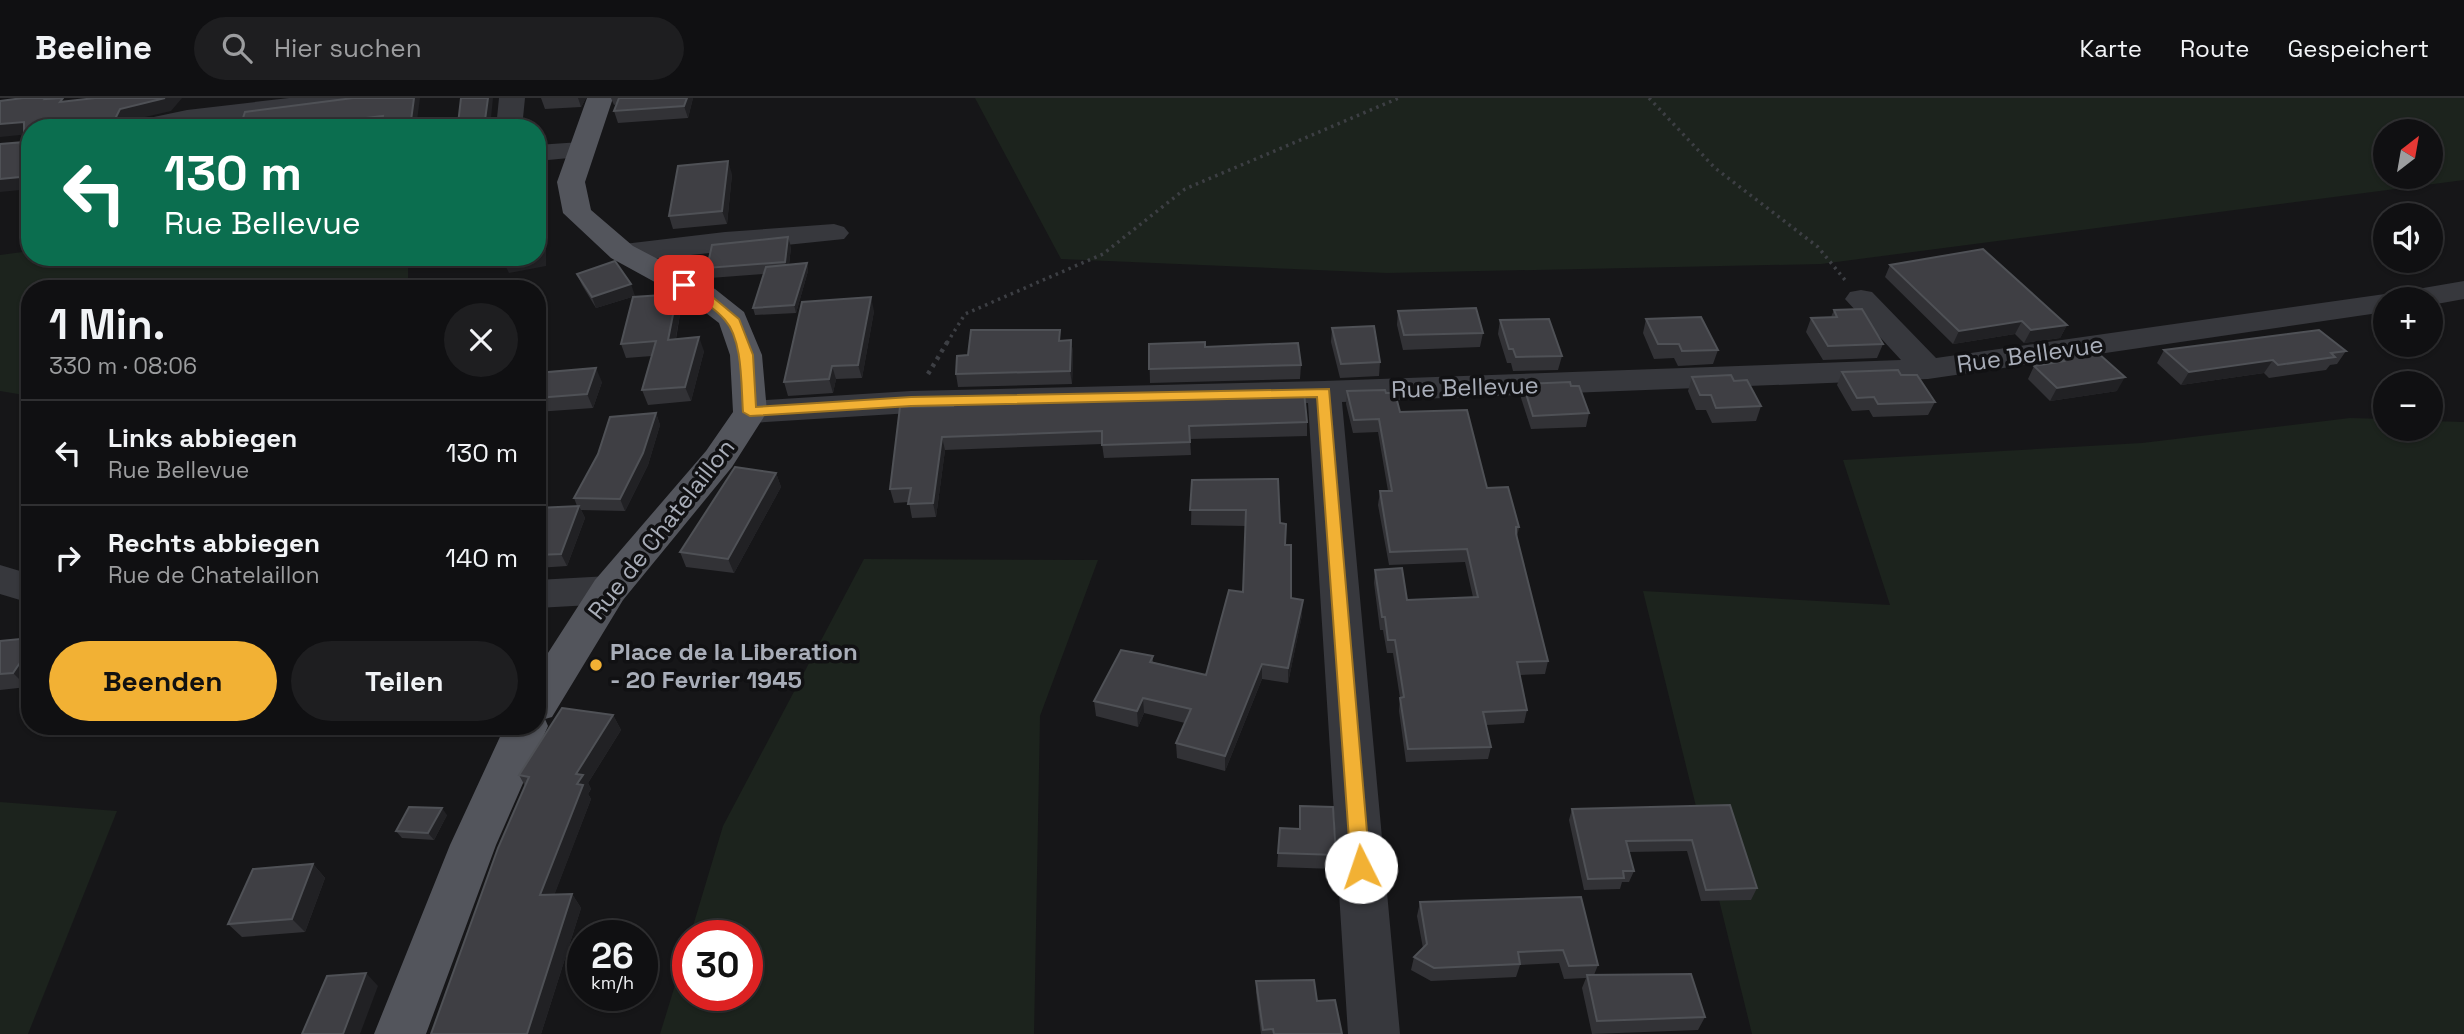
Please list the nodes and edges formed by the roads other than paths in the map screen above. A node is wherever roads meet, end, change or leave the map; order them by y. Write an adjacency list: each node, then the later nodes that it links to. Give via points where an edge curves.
1 (354, 98): 4 (street)
2 (512, 98): 5 (street)
3 (600, 98): 6 (main road, Rue de Chatelaillon)
4 (182, 119)
5 (510, 119)
6 (581, 150): 7 (street); 9 (main road, Rue de Chatelaillon, via 570,182 577,213)
7 (546, 152)
8 (834, 233): 9 (street)
9 (624, 253): 16 (main road, Rue de Chatelaillon, via 704,296 733,319 746,355)
10 (2464, 290): 11 (street)
11 (2443, 294)
12 (1861, 299): 14 (street)
13 (2373, 305): 14 (street, Rue Bellevue)
14 (1928, 369): 15 (street, Rue Bellevue)
15 (1324, 392): 16 (street, Rue Bellevue, via 911,402); 24 (street)
16 (750, 412): 19 (main road, Rue de Chatelaillon, via 719,459)
17 (0, 579): 18 (street)
18 (21, 587)
19 (609, 590): 20 (street); 21 (main road, Rue de Chatelaillon)
20 (546, 594)
21 (546, 691)
22 (523, 735): 23 (main road, via 473,845)
23 (400, 1034)
24 (1374, 1034)

